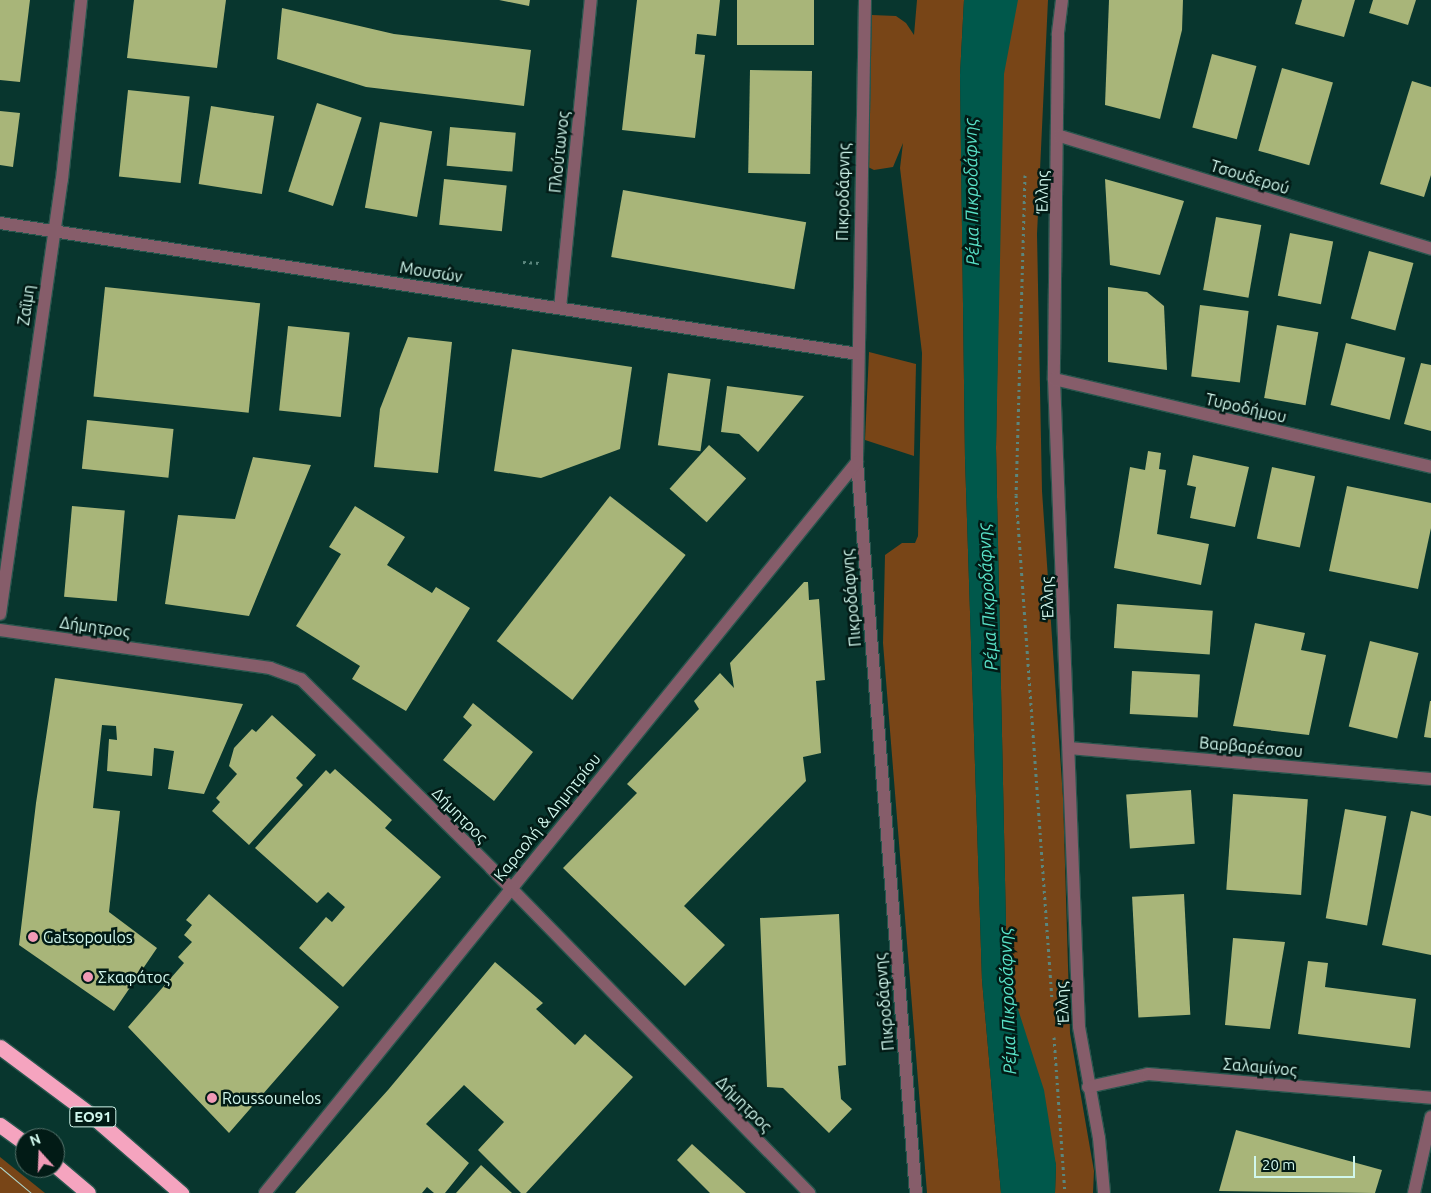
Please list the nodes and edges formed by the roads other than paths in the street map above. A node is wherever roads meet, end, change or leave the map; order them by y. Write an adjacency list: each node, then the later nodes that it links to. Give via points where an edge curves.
1 (81, 0): 7 (street, Ζαΐμη, via 62,179)
2 (591, 0): 9 (street, Πλούτωνος)
3 (865, 0): 10 (street, Πικροδάφνης)
4 (1062, 0): 5 (street, Έλλης, via 1058,35)
5 (1060, 136): 8 (street, Τσουδερού); 11 (street, Έλλης)
6 (0, 223): 7 (street, Μουσών)
7 (53, 231): 9 (street, Μουσών); 14 (street, Ζαΐμη)
8 (1431, 249)
9 (560, 308): 10 (street, Μουσών)
10 (858, 354): 12 (street, Πικροδάφνης)
11 (1054, 380): 13 (street, Τυροδήμου); 16 (street, Έλλης)
12 (856, 462): 18 (street, Καραολή & Δημητρίου); 30 (street, Πικροδάφνης)
13 (1431, 467)
14 (0, 614)
15 (0, 630): 18 (street, Δήμητρος, via 270,668 301,679)
16 (1069, 748): 17 (street, Βαρβαρέσσου); 20 (street, Έλλης, via 1079,1028)
17 (1431, 779)
18 (510, 888): 28 (street, Καραολή & Δημητρίου); 29 (street, Δήμητρος)
19 (0, 1047): 27 (highway, ΕΟ91, via 90,1114)
20 (1088, 1087): 21 (street, Σαλαμίνος, via 1148,1074); 31 (street, Έλλης, via 1099,1138)
21 (1431, 1098)
22 (1431, 1117): 32 (street)
23 (0, 1125): 24 (highway)
24 (15, 1136)
25 (65, 1173): 26 (highway)
26 (88, 1193)
27 (181, 1193)
28 (265, 1193)
29 (809, 1193)
30 (916, 1193)
31 (1104, 1193)
32 (1414, 1193)

